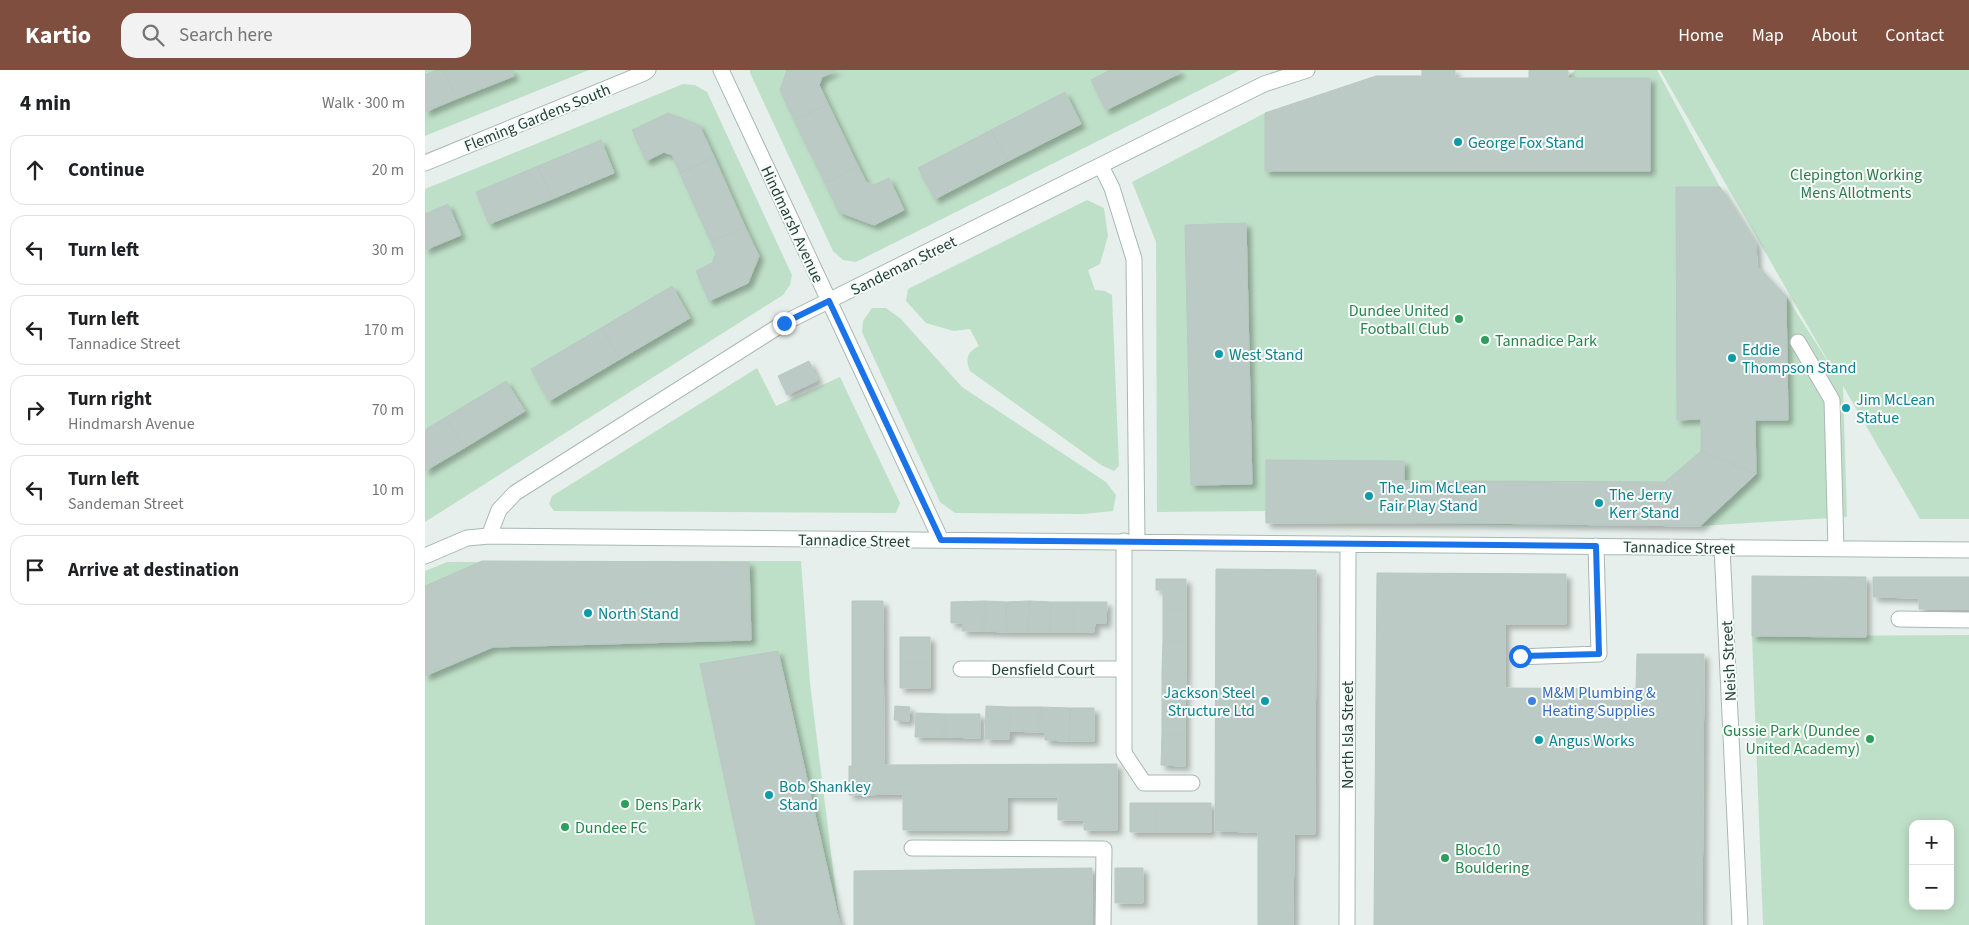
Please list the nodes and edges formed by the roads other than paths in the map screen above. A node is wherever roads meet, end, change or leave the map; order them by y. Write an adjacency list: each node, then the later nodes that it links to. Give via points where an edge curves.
1 (648, 70): 4 (street, Fleming Gardens South)
2 (721, 70): 6 (street, Hindmarsh Avenue)
3 (1307, 70): 5 (street, Sandeman Street, via 1264,84)
4 (425, 163)
5 (1101, 166): 6 (street, Sandeman Street); 10 (street, via 1112,188 1133,260)
6 (829, 301): 8 (street, Sandeman Street, via 784,323 515,493 499,510); 9 (street, Hindmarsh Avenue)
7 (1798, 342): 14 (street, via 1832,400)
8 (489, 536): 9 (street, Tannadice Street); 16 (street, via 467,538)
9 (941, 540): 10 (street, Tannadice Street)
10 (1131, 542): 11 (street, Tannadice Street); 21 (street)
11 (1348, 544): 12 (street, Tannadice Street); 25 (street, North Isla Street)
12 (1596, 546): 13 (street, Tannadice Street); 19 (street, via 1599,654)
13 (1722, 547): 14 (street, Tannadice Street); 26 (street, Neish Street)
14 (1836, 549): 15 (street, Tannadice Street)
15 (1969, 550)
16 (425, 556)
17 (1899, 619): 18 (street)
18 (1969, 620)
19 (1520, 656)
20 (961, 669): 21 (street, Densfield Court)
21 (1124, 669): 22 (street, via 1124,753 1144,783)
22 (1192, 783)
23 (912, 848): 24 (street, via 1104,849)
24 (1103, 925)
25 (1347, 925)
26 (1740, 925)

